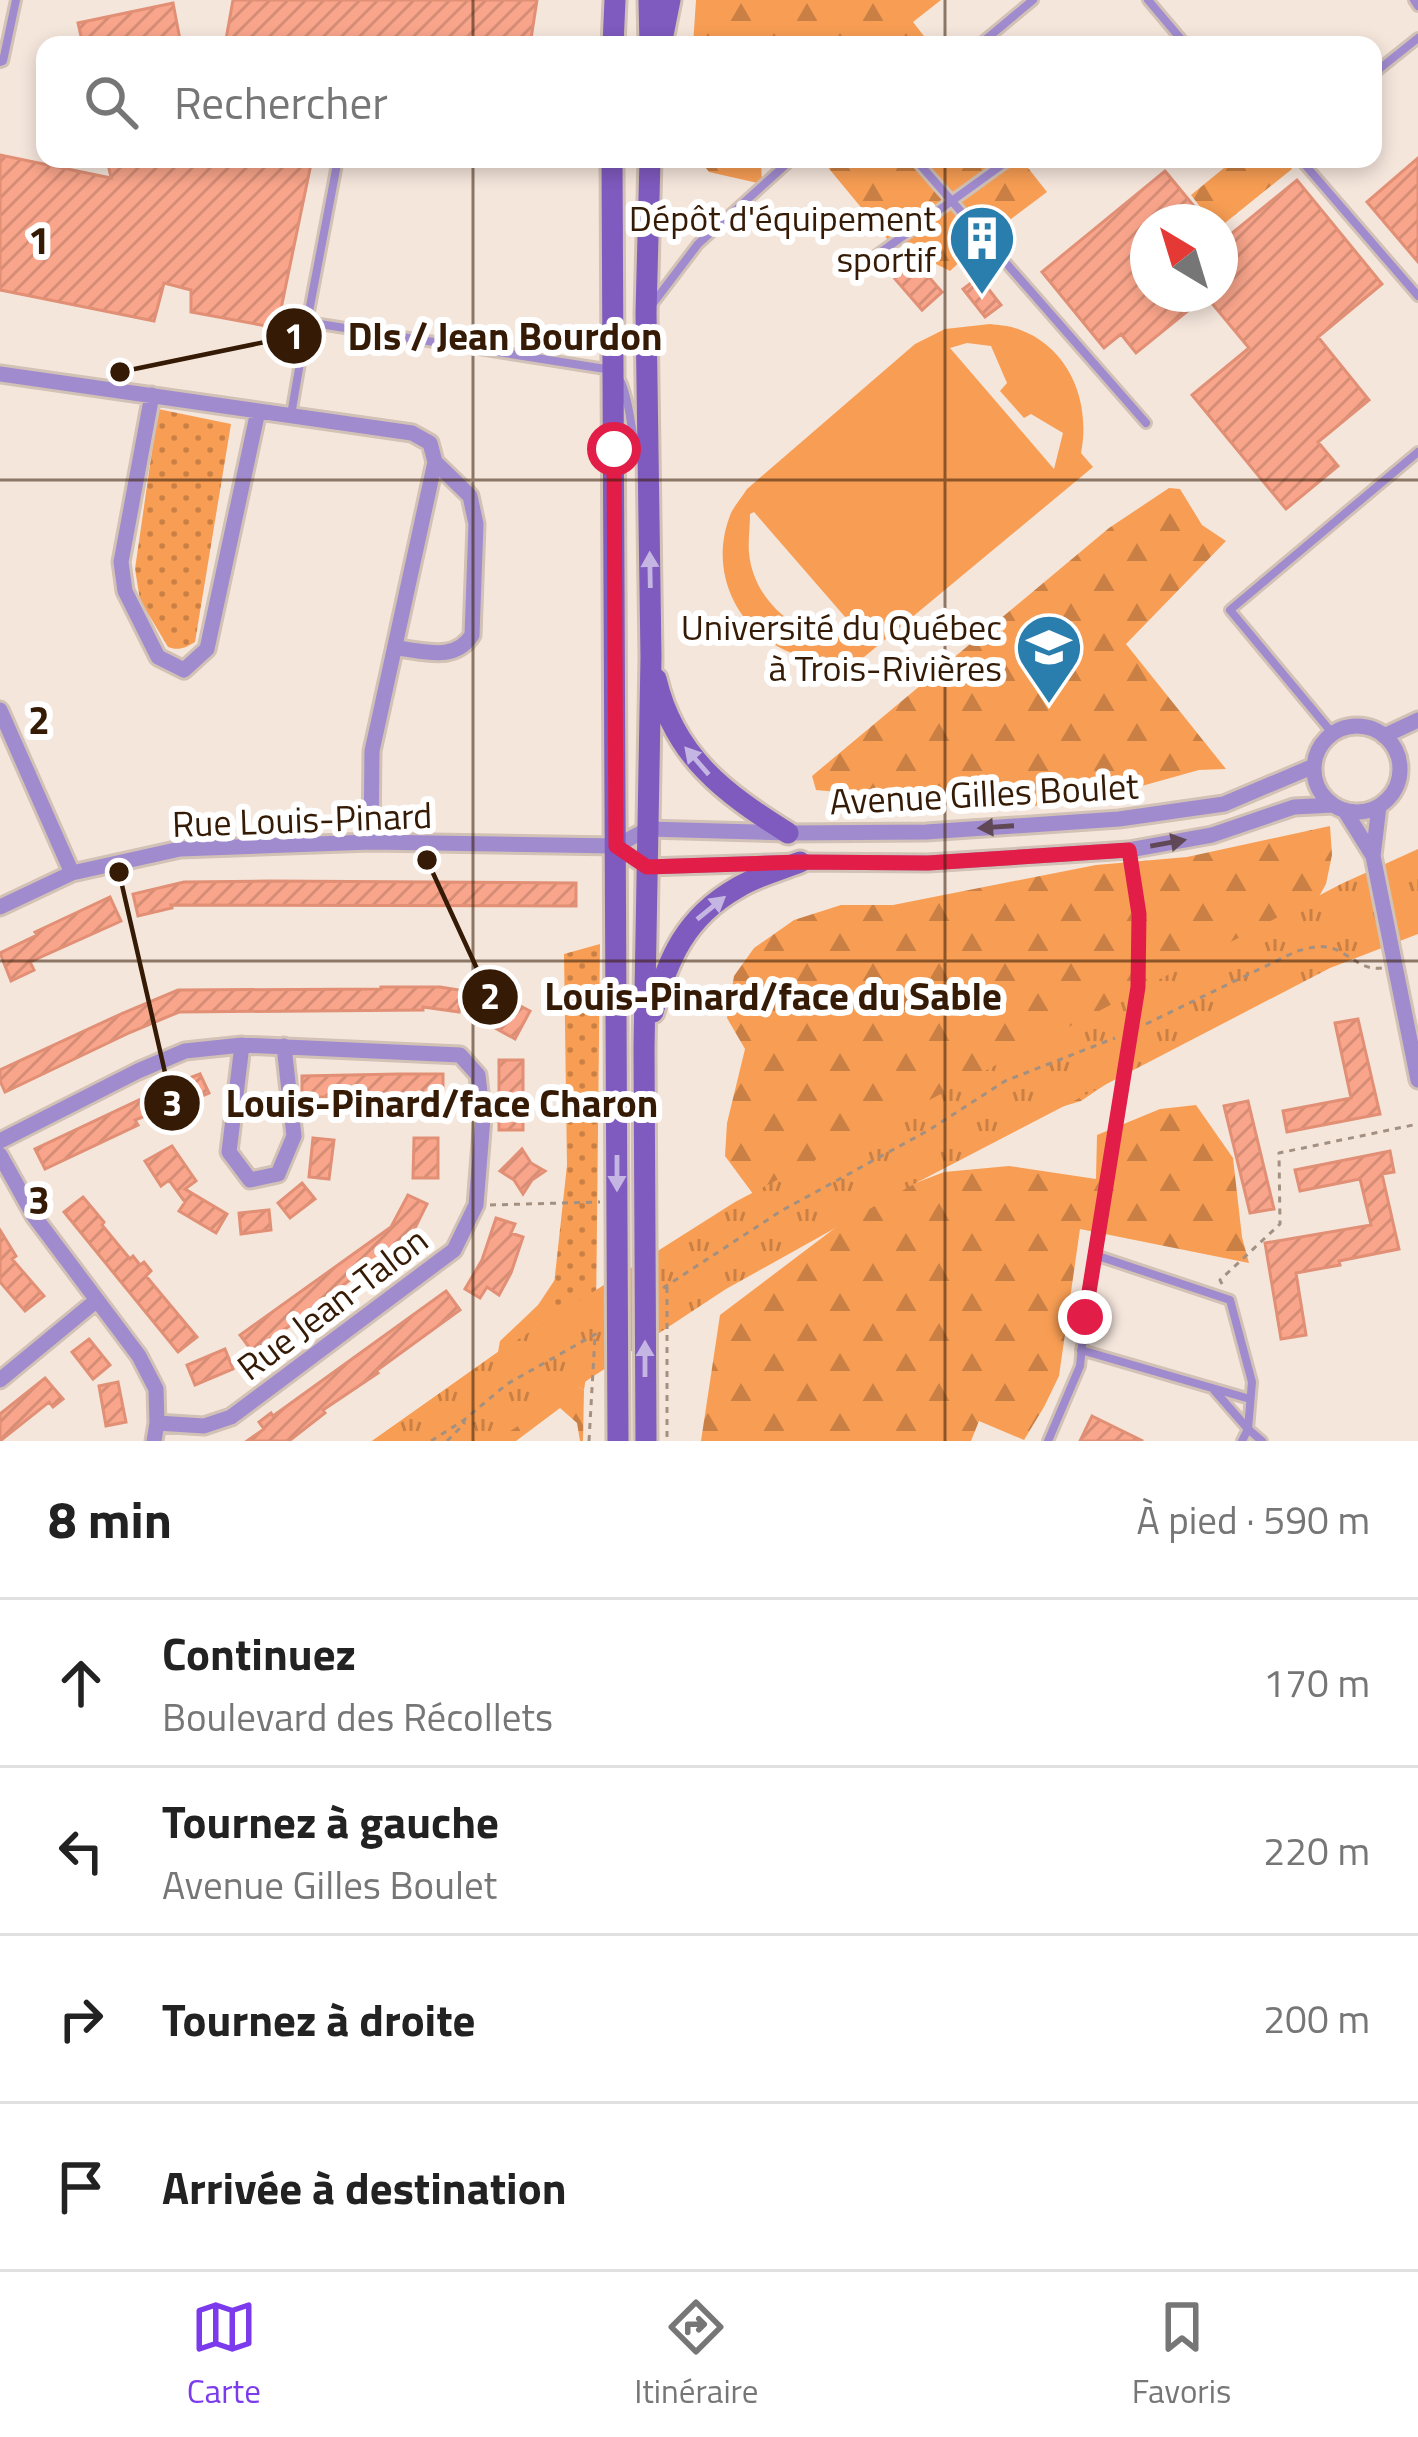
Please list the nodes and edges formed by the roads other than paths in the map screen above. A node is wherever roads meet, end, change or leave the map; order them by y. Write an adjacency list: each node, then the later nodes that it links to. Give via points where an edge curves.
1 (16, 0): 13 (lane)
2 (615, 0): 7 (main road)
3 (649, 0): 8 (main road)
4 (670, 0): 9 (main road)
5 (1033, 0): 10 (lane)
6 (1148, 0): 11 (lane)
7 (613, 36)
8 (650, 36)
9 (664, 36)
10 (990, 36)
11 (1178, 36)
12 (1418, 38): 14 (lane)
13 (0, 62)
14 (1382, 67)
15 (336, 168): 26 (lane)
16 (612, 168): 27 (main road)
17 (650, 168): 25 (main road)
18 (782, 168): 25 (lane, via 698,244)
19 (923, 168): 22 (lane)
20 (997, 168): 22 (lane)
21 (1308, 168): 24 (lane)
22 (951, 201): 23 (lane); 32 (lane)
23 (874, 257)
24 (1418, 296)
25 (646, 313): 35 (main road)
26 (307, 322): 27 (lane); 31 (lane)
27 (614, 370): 35 (lane); 52 (main road)
28 (0, 374): 29 (street)
29 (152, 395): 30 (street); 30 (street, via 121,562 125,591 158,656 184,670 207,649)
30 (258, 411): 31 (street)
31 (291, 415): 34 (street, via 412,433 430,443)
32 (1146, 424)
33 (1418, 452): 40 (lane, via 1230,610)
34 (435, 462): 36 (street); 36 (street, via 470,496 476,524 472,635 451,654)
35 (648, 484): 37 (main road, one-way to 35)
36 (397, 648): 51 (street, via 372,752)
37 (651, 657): 48 (main road); 49 (main road, one-way to 37, via 735,800 683,745)
38 (0, 710): 58 (street)
39 (1418, 720): 41 (street)
40 (1333, 734): 41 (street, via 1359,726); 43 (street)
41 (1384, 736): 44 (street)
42 (1418, 756): 44 (street)
43 (1314, 766): 46 (street, via 1318,788); 47 (street, Avenue Gilles Boulet, via 1224,804)
44 (1400, 770): 45 (street)
45 (1379, 806): 46 (street, Avenue Gilles Boulet); 54 (street)
46 (1339, 808): 53 (street, Avenue Gilles Boulet, one-way to 46, via 1212,836 1294,807); 54 (street)
47 (1119, 819): 50 (street, Avenue Gilles Boulet, one-way to 50); 53 (street)
48 (648, 829): 49 (street, Avenue Gilles Boulet); 52 (street, Rue Louis-Pinard); 57 (main road)
49 (788, 832): 50 (street, Avenue Gilles Boulet)
50 (926, 832): 56 (street)
51 (371, 842): 52 (street, Rue Louis-Pinard); 58 (street, Rue Louis-Pinard, via 180,849)
52 (616, 846): 57 (street); 75 (main road, one-way to 75)
53 (1129, 850): 56 (street, Avenue Gilles Boulet); 66 (lane, via 1138,987)
54 (1373, 856): 63 (street)
55 (800, 862): 56 (street, Avenue Gilles Boulet); 57 (street, Avenue Gilles Boulet); 62 (main road, one-way to 55, via 670,957 692,923 737,888)
56 (928, 863)
57 (647, 867): 62 (main road)
58 (72, 873): 59 (street, Rue Louis-Pinard)
59 (0, 908)
60 (242, 1045): 61 (street, Rue Jean-Talon); 61 (street, via 229,1152 250,1180 278,1174 294,1136); 64 (street, Rue Jean-Talon, via 185,1051)
61 (284, 1046): 72 (street, Rue Jean-Talon, via 460,1055 478,1075 483,1118 476,1205 454,1250 231,1417 204,1426)
62 (644, 1048): 76 (main road, one-way to 62)
63 (1418, 1080)
64 (0, 1141)
65 (0, 1155): 67 (street)
66 (1095, 1255): 68 (lane); 71 (lane, via 1230,1300)
67 (97, 1300): 69 (street); 72 (street, via 156,1389)
68 (1082, 1350): 70 (lane); 77 (lane)
69 (0, 1380)
70 (1212, 1388): 71 (lane); 73 (lane)
71 (1250, 1399): 73 (lane)
72 (157, 1423): 74 (street)
73 (1248, 1429): 78 (lane); 79 (lane)
74 (154, 1441)
75 (618, 1441)
76 (646, 1441)
77 (1048, 1441)
78 (1242, 1441)
79 (1262, 1441)

